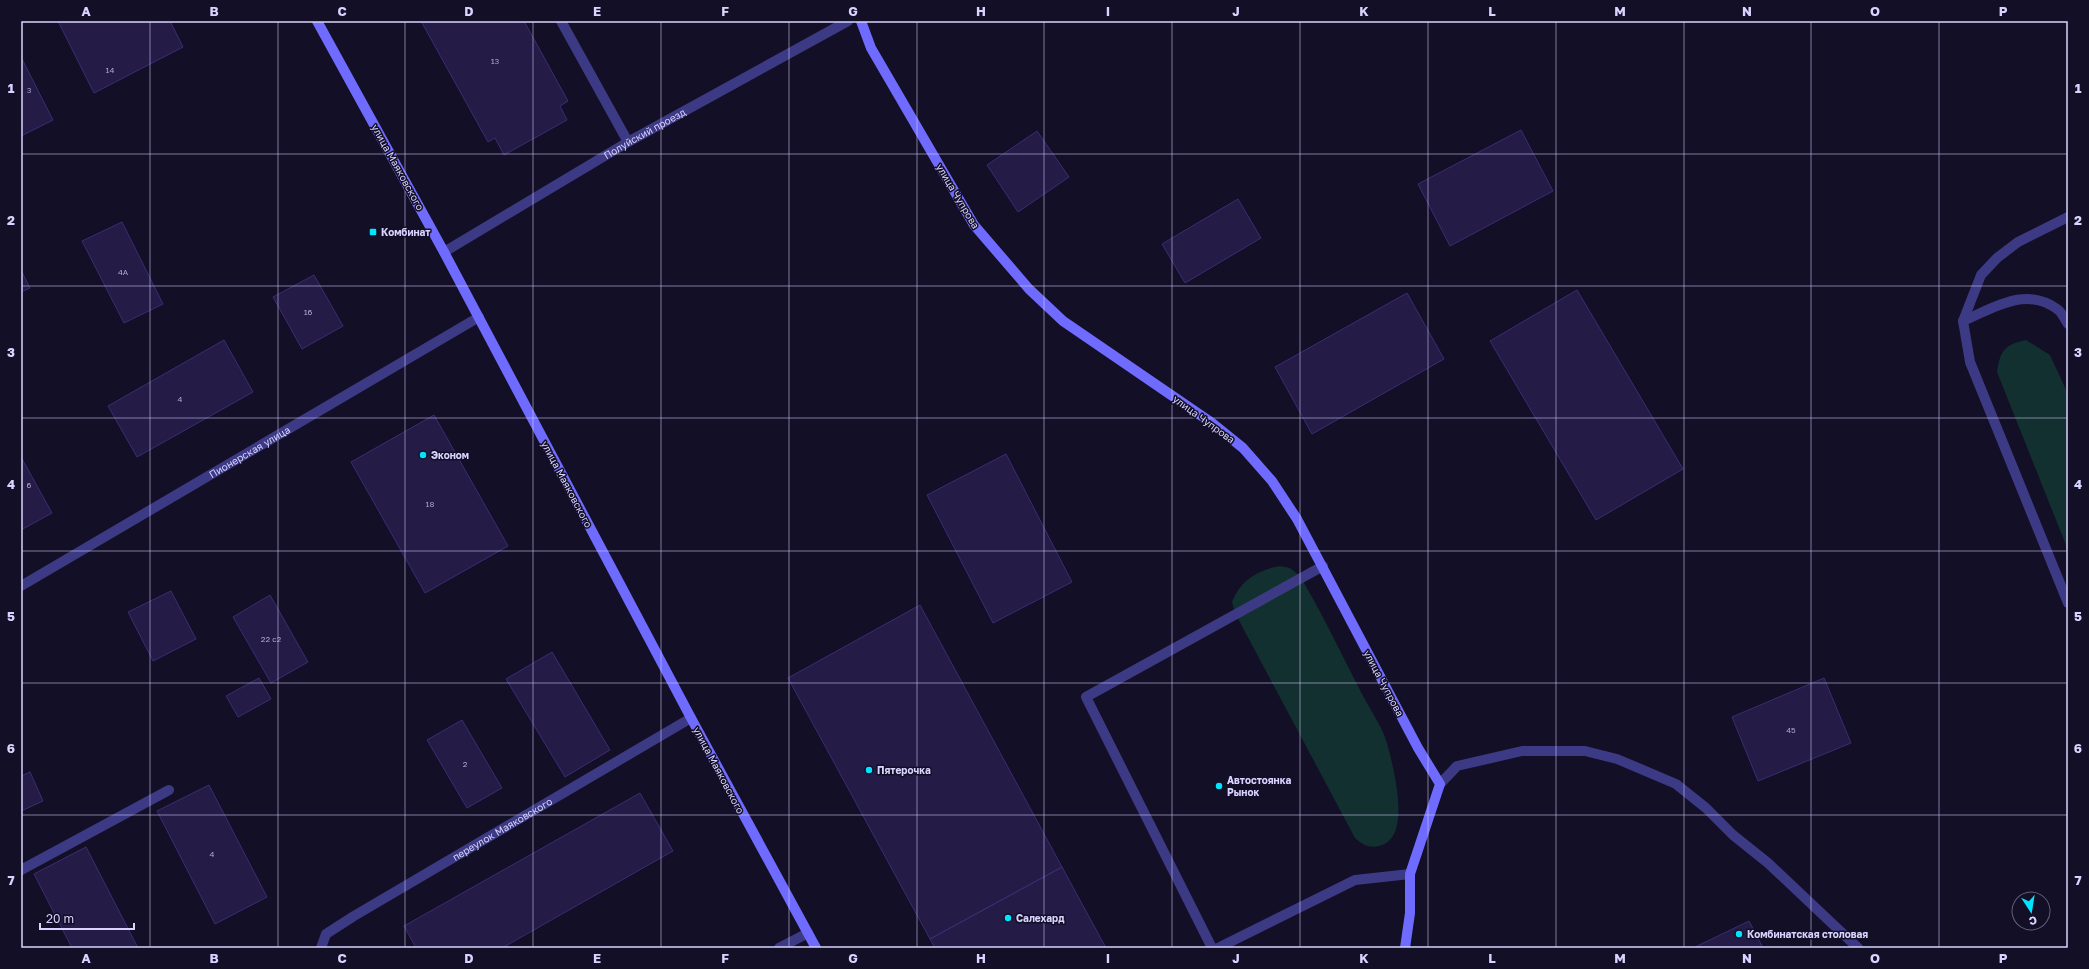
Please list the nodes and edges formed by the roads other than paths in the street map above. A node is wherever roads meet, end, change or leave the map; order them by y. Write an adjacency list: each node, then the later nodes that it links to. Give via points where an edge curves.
1 (317, 21): 7 (street, улица Маяковского)
2 (561, 21): 5 (street)
3 (848, 21): 5 (street, Полуйский проезд)
4 (861, 21): 11 (street, улица Чупрова, via 871,48 966,212 999,255 1029,289 1063,321 1212,423 1243,448 1272,482 1297,519)
5 (628, 142): 7 (street, Полуйский проезд)
6 (2068, 217): 9 (street, via 2018,242 1997,258 1981,276)
7 (444, 252): 8 (street, улица Маяковского)
8 (479, 317): 12 (street, Пионерская улица); 14 (street, улица Маяковского)
9 (1963, 321): 10 (street, via 2009,300 2033,298 2058,310); 13 (street, via 1970,362)
10 (2068, 324)
11 (1323, 566): 15 (street, улица Чупрова, via 1418,748); 23 (street, via 1086,697)
12 (21, 586)
13 (2068, 603)
14 (691, 718): 19 (street, улица Маяковского); 20 (street, переулок Маяковского, via 354,916 326,934)
15 (1440, 784): 18 (street); 26 (street, via 1457,766 1522,751 1585,751 1618,760 1676,784 1768,863)
16 (169, 790): 17 (street)
17 (21, 870)
18 (1410, 874): 24 (street, via 1355,880); 25 (street, via 1410,913)
19 (808, 933): 21 (street); 22 (street, улица Маяковского)
20 (321, 948)
21 (779, 948)
22 (816, 948)
23 (1212, 948)
24 (1218, 948)
25 (1405, 948)
26 (1858, 948)

